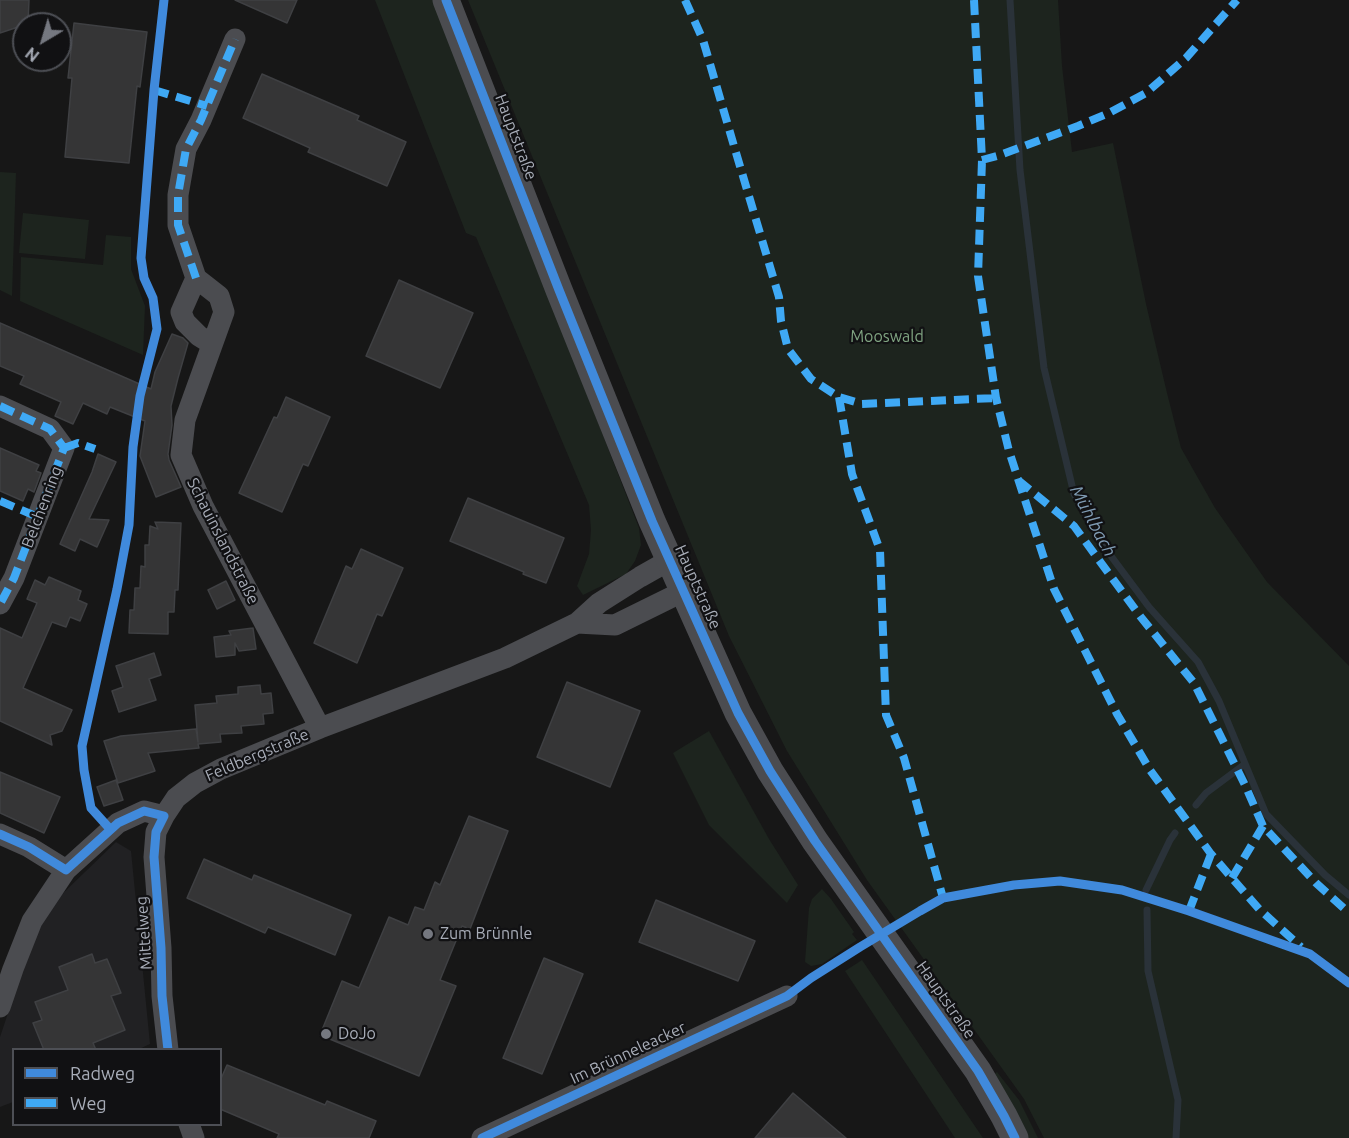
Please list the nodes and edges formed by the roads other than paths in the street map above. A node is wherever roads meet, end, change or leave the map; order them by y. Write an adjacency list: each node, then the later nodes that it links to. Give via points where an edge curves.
1 (446, 0): 6 (street, Hauptstraße)
2 (235, 39): 3 (street, via 186,149 178,195 178,225)
3 (196, 278): 4 (street, Schauinslandstraße, via 219,296 224,312); 4 (street, via 181,312 185,322)
4 (212, 344): 10 (street, Schauinslandstraße, via 185,420 182,455 203,506)
5 (0, 406): 8 (street, Belchenring, via 50,429 64,448 14,578)
6 (670, 560): 7 (street, Hauptstraße); 9 (street, Feldbergstraße, via 599,603)
7 (684, 591): 9 (street, Feldbergstraße, via 615,625); 19 (street, Hauptstraße, via 738,713 770,771 978,1071)
8 (0, 604)
9 (577, 623): 10 (street, Feldbergstraße, via 505,657)
10 (320, 728): 11 (street, Feldbergstraße, via 195,783 176,798)
11 (164, 816): 13 (street, via 144,811 117,823); 17 (street, Mittelweg, via 156,832 154,857)
12 (0, 834): 13 (street)
13 (66, 870): 14 (street)
14 (6, 966): 16 (street)
15 (787, 996): 18 (street, Im Brünneleacker)
16 (0, 1007)
17 (168, 1048)
18 (482, 1138)
19 (1015, 1138)

